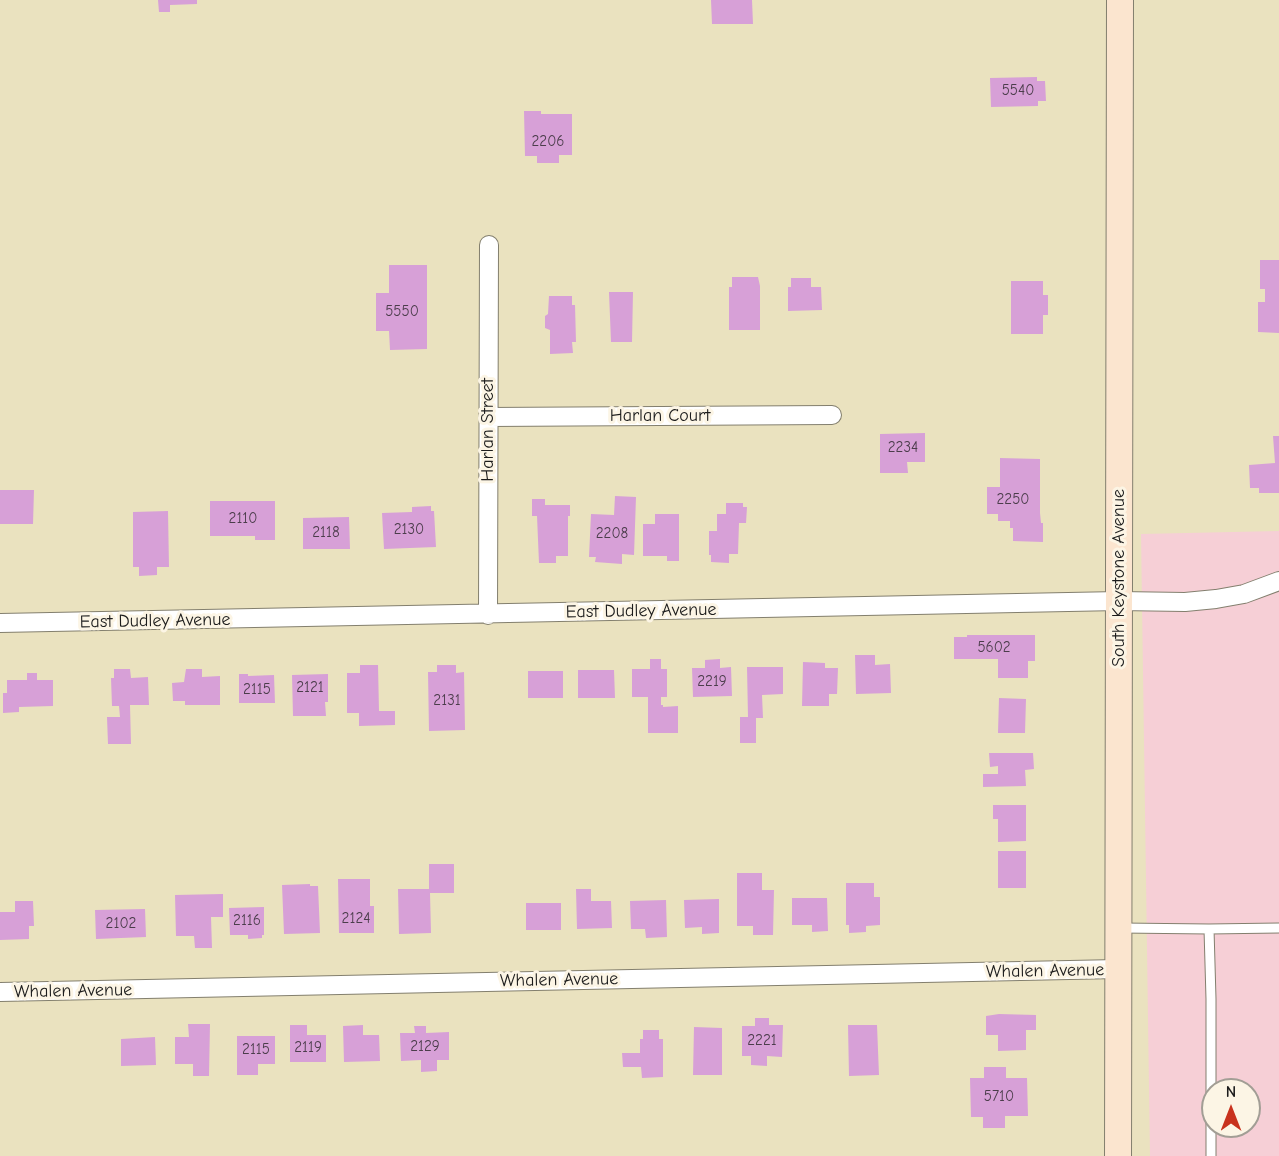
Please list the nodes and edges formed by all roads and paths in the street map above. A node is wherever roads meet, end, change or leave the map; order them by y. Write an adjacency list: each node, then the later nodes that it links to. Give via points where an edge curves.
1 (1120, 0): 6 (main road, South Keystone Avenue)
2 (489, 245): 4 (street, Harlan Street)
3 (832, 416): 4 (street, Harlan Court)
4 (488, 417): 7 (street, Harlan Street)
5 (1279, 581): 6 (street, East Dudley Avenue, via 1216,599)
6 (1119, 601): 7 (street, East Dudley Avenue); 9 (main road, South Keystone Avenue)
7 (488, 615): 8 (street, East Dudley Avenue)
8 (0, 624)
9 (1118, 928): 11 (lane); 12 (main road, South Keystone Avenue)
10 (1279, 928): 11 (lane)
11 (1209, 929): 15 (lane)
12 (1118, 969): 13 (street, Whalen Avenue); 14 (main road, South Keystone Avenue)
13 (0, 992)
14 (1118, 1156)
15 (1211, 1156)

